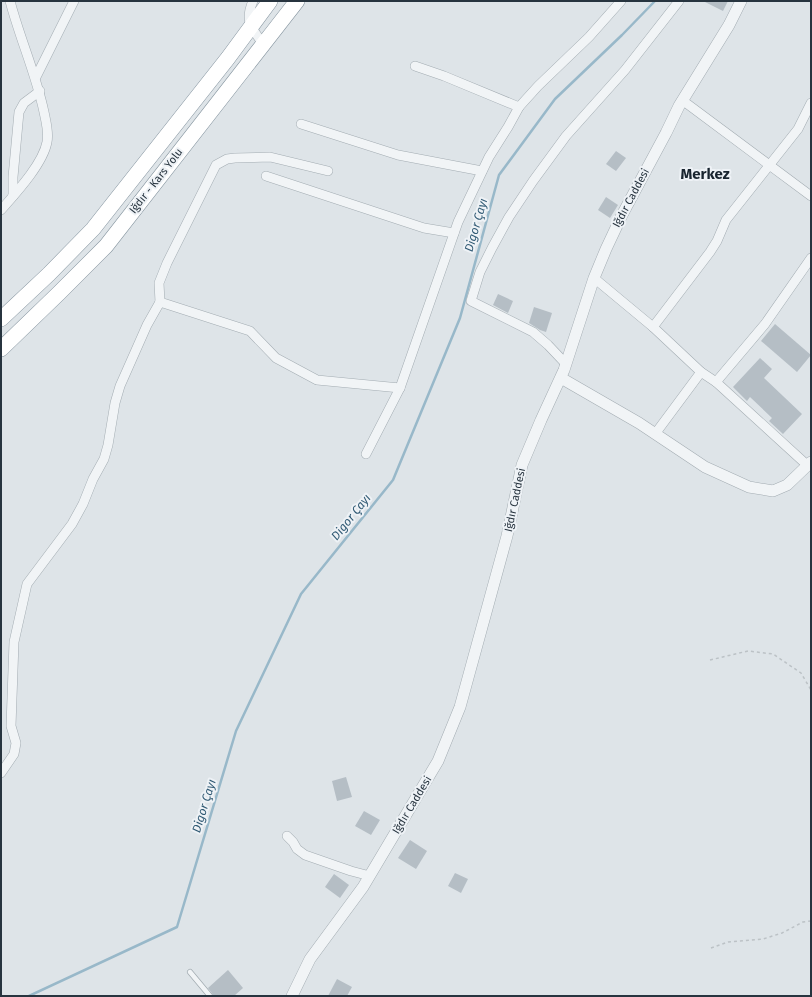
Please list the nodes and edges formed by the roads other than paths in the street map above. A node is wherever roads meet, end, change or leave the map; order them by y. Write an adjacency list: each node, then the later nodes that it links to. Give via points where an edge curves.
1 (10, 1): 12 (street)
2 (74, 1): 12 (street)
3 (253, 1): 9 (street, via 248,18)
4 (270, 1): 9 (highway, Iğdır - Kars Yolu)
5 (297, 1): 10 (highway, Iğdır - Kars Yolu)
6 (621, 1): 16 (street)
7 (679, 1): 32 (street, via 625,70 566,136 509,217 480,272 471,301 533,332)
8 (741, 1): 14 (street, Iğdır Caddesi)
9 (251, 27): 10 (street); 29 (highway, Iğdır - Kars Yolu, via 94,229)
10 (264, 45): 31 (highway, Iğdır - Kars Yolu, via 106,246)
11 (415, 66): 16 (street)
12 (36, 78): 13 (street)
13 (40, 91): 22 (street, via 24,103 19,112); 22 (street, via 47,127 47,142 43,155)
14 (682, 100): 18 (street); 27 (street, Iğdır Caddesi, via 612,234)
15 (811, 102): 18 (street, via 798,129)
16 (519, 107): 20 (street)
17 (301, 124): 20 (street, via 398,155)
18 (770, 166): 23 (street); 30 (street, via 726,220 710,252)
19 (328, 171): 28 (street, via 270,157 228,159 216,165 167,263 159,283)
20 (482, 171): 25 (street)
21 (266, 176): 25 (street, via 424,228)
22 (13, 196): 24 (street)
23 (811, 196)
24 (1, 210)
25 (454, 233): 36 (street)
26 (811, 258): 35 (street, via 765,324)
27 (594, 278): 30 (street); 32 (street, Iğdır Caddesi)
28 (160, 302): 36 (street, via 250,331 276,358 317,380); 40 (street, via 120,386 104,459 83,504 72,524 27,584 14,642 11,726 16,742 14,754)
29 (1, 319)
30 (654, 327): 33 (street)
31 (1, 348)
32 (566, 364): 34 (street, Iğdır Caddesi)
33 (701, 372): 35 (street); 37 (street)
34 (560, 378): 37 (street); 42 (street, Iğdır Caddesi, via 522,465 507,536 460,707 438,761)
35 (716, 382): 39 (street)
36 (400, 388): 38 (street)
37 (655, 434): 39 (street, via 705,467 749,487 773,491 786,484)
38 (366, 454)
39 (809, 464)
40 (1, 773)
41 (287, 836): 42 (street, via 305,855)
42 (370, 876): 45 (street, Iğdır Caddesi, via 310,958)
43 (190, 972): 44 (lane)
44 (210, 996)
45 (292, 996)

